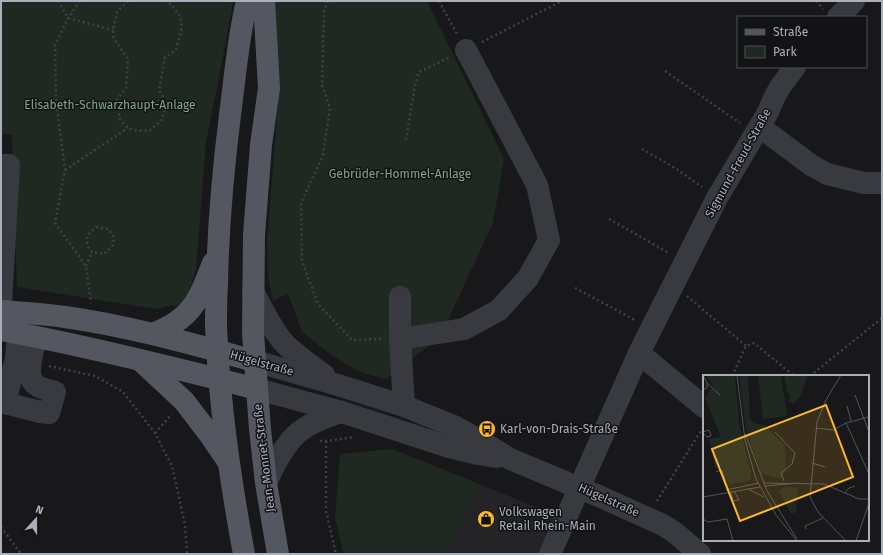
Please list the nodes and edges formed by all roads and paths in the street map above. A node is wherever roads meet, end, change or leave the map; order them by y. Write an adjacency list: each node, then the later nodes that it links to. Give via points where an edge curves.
1 (58, 1): 12 (path)
2 (80, 1): 12 (path)
3 (128, 1): 13 (path, via 117,12)
4 (166, 1): 17 (path, via 180,16 182,28 176,50 165,58 159,91 165,108 162,120 148,131)
5 (247, 1): 27 (main road, via 228,130)
6 (264, 1): 32 (main road, Jean-Monnet-Straße, via 269,88 254,235)
7 (328, 1): 41 (path, via 324,12 322,85 330,108 323,155 301,204 302,261 318,304 352,340)
8 (439, 1): 14 (path)
9 (562, 1): 14 (path)
10 (854, 1): 11 (street)
11 (839, 16)
12 (68, 18): 13 (path); 22 (path, via 55,45 56,100)
13 (113, 30): 17 (path, via 114,38 128,58 126,88 117,100 120,120)
14 (466, 50): 19 (path, via 419,72); 41 (street, via 536,185 549,240 528,278 499,310 464,328)
15 (794, 68): 18 (street, Sigmund-Freud-Straße, via 780,87)
16 (665, 71): 18 (path)
17 (128, 128): 22 (path)
18 (758, 130): 23 (street, via 827,174 864,183); 24 (street, Sigmund-Freud-Straße)
19 (406, 140)
20 (642, 149): 24 (path, via 675,168)
21 (1, 165): 34 (street, via 9,165)
22 (65, 170): 29 (path, via 55,223)
23 (882, 183)
24 (717, 198): 28 (street, Sigmund-Freud-Straße)
25 (609, 219): 28 (path)
26 (92, 252): 26 (path, via 104,254 113,245 114,237 108,229 96,227 87,236 87,244); 29 (path)
27 (217, 255): 40 (main road, via 199,296 190,309 181,319); 43 (main road)
28 (685, 262): 30 (street, Sigmund-Freud-Straße)
29 (86, 266): 35 (path)
30 (674, 285): 38 (street, Sigmund-Freud-Straße); 42 (path)
31 (575, 288): 38 (path)
32 (253, 291): 46 (main road, Jean-Monnet-Straße); 52 (street, via 284,343)
33 (400, 297): 41 (street)
34 (1, 304)
35 (92, 309)
36 (1, 311): 40 (main road, Hügelstraße, via 65,317)
37 (882, 318): 50 (path)
38 (651, 328): 44 (street, Sigmund-Freud-Straße)
39 (18, 333): 45 (main road, Hügelstraße); 47 (street); 47 (street, via 16,358 5,403 49,413 56,392 33,383 30,374)
40 (153, 334): 43 (main road, Hügelstraße)
41 (400, 339): 54 (street)
42 (746, 346): 48 (path); 49 (path, via 754,343)
43 (217, 350): 46 (main road, Hügelstraße); 51 (main road)
44 (639, 353): 55 (street); 64 (street, Sigmund-Freud-Straße)
45 (140, 360): 51 (main road, Hügelstraße); 62 (main road, via 184,400)
46 (255, 361): 52 (street, Hügelstraße); 53 (main road, Jean-Monnet-Straße)
47 (31, 362): 59 (path, via 95,376 123,392)
48 (732, 375)
49 (793, 375)
50 (811, 375)
51 (219, 379): 53 (main road, Hügelstraße); 62 (main road)
52 (338, 385): 54 (street, Hügelstraße)
53 (257, 389): 57 (street, Hügelstraße); 63 (main road, Jean-Monnet-Straße)
54 (404, 406): 61 (street, Hügelstraße, via 456,427)
55 (703, 406)
56 (173, 412): 59 (path)
57 (342, 412): 61 (street, Hügelstraße, via 449,447); 63 (street, via 314,423 291,439)
58 (703, 428): 65 (path)
59 (155, 432): 68 (path, via 172,466 185,525)
60 (356, 437): 71 (path, via 326,441 326,511)
61 (510, 459): 64 (street, Hügelstraße)
62 (230, 465): 69 (main road)
63 (266, 483): 70 (main road, Jean-Monnet-Straße)
64 (580, 488): 65 (street, Hügelstraße); 72 (street)
65 (647, 517): 73 (street, Hügelstraße, via 674,532)
66 (1, 527): 67 (path)
67 (21, 554)
68 (187, 554)
69 (244, 554)
70 (278, 554)
71 (336, 554)
72 (550, 554)
73 (700, 554)

